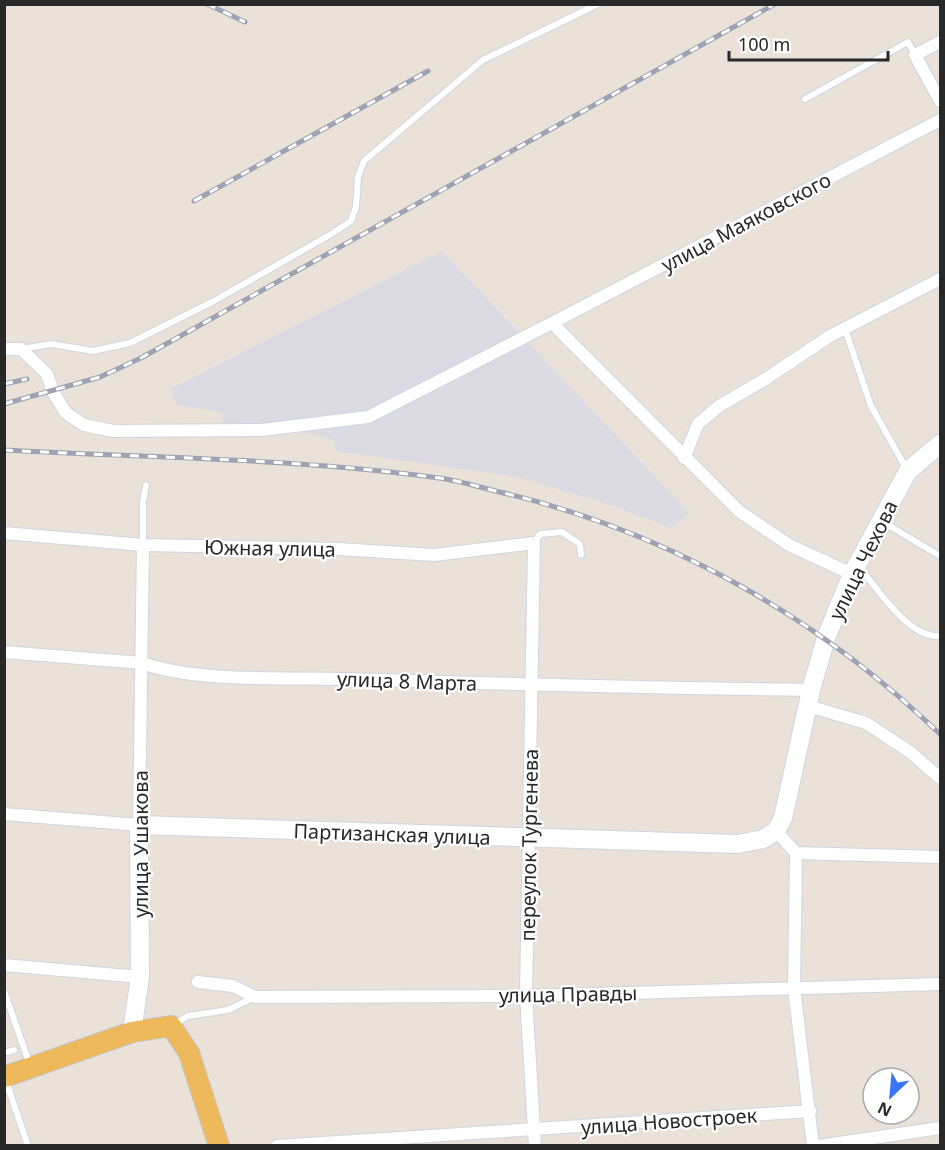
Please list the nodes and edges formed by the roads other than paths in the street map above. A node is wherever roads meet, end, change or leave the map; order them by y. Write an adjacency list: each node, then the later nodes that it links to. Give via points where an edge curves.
1 (598, 4): 11 (lane, via 483,60 364,161 357,177 356,207 351,221 333,233 214,301 130,343 93,351 51,344)
2 (940, 42): 3 (street)
3 (915, 55): 4 (lane, via 908,42); 5 (street)
4 (805, 99)
5 (940, 101)
6 (940, 120): 8 (street, улица Маяковского)
7 (940, 279): 9 (street)
8 (552, 323): 11 (street, улица Маяковского, via 368,417 262,430 113,431 84,425 66,413 52,392 47,374); 13 (street)
9 (845, 328): 13 (street, via 719,406 699,424); 14 (lane, via 871,406)
10 (4, 349): 11 (street)
11 (21, 349)
12 (940, 444): 14 (street, улица Чехова)
13 (684, 458): 22 (street, via 739,511 789,545)
14 (908, 471): 16 (street, улица Чехова)
15 (146, 485): 19 (lane, улица Ушакова, via 142,502)
16 (879, 521): 21 (lane); 22 (street, улица Чехова)
17 (4, 533): 19 (street, Южная улица)
18 (534, 543): 19 (street, Южная улица, via 434,555); 20 (lane, via 540,534 562,532 580,544); 26 (street, переулок Тургенева)
19 (143, 545): 25 (street, улица Ушакова)
20 (581, 555)
21 (940, 556)
22 (854, 569): 23 (lane, via 908,624 923,635); 27 (street, улица Чехова, via 826,638)
23 (940, 636)
24 (4, 652): 25 (street, улица 8 Марта)
25 (142, 663): 26 (street, улица 8 Марта, via 160,669 236,675); 30 (street, улица Ушакова)
26 (532, 685): 27 (street, улица 8 Марта); 32 (street, переулок Тургенева)
27 (809, 698): 28 (street, улица 8 Марта, via 866,723); 31 (street, улица Чехова, via 788,803)
28 (940, 778)
29 (4, 814): 30 (street, Партизанская улица)
30 (139, 825): 32 (street, Партизанская улица); 36 (street, улица Ушакова)
31 (776, 831): 32 (street, Партизанская улица, via 752,843 738,844); 33 (street)
32 (529, 839): 41 (street, переулок Тургенева)
33 (796, 853): 34 (street); 39 (street)
34 (940, 857)
35 (4, 965): 36 (street)
36 (140, 977): 44 (street, улица Ушакова)
37 (198, 982): 42 (street, улица Правды, via 233,986)
38 (940, 984): 39 (street, улица Правды)
39 (794, 988): 41 (street, улица Правды); 49 (street)
40 (4, 991): 47 (lane)
41 (526, 996): 42 (street, улица Правды); 51 (street, переулок Тургенева)
42 (255, 997): 43 (lane, via 228,1010 188,1016)
43 (171, 1026): 44 (main road); 53 (main road, via 189,1053)
44 (132, 1032): 47 (main road)
45 (14, 1050): 46 (lane)
46 (4, 1053)
47 (31, 1068): 48 (main road)
48 (5, 1077): 52 (lane)
49 (810, 1111): 51 (street, улица Новостроек); 56 (street)
50 (940, 1128): 57 (street)
51 (534, 1130): 54 (street, улица Новостроек); 55 (street, переулок Тургенева)
52 (28, 1146)
53 (219, 1146)
54 (277, 1146)
55 (535, 1146)
56 (813, 1146)
57 (819, 1146)

